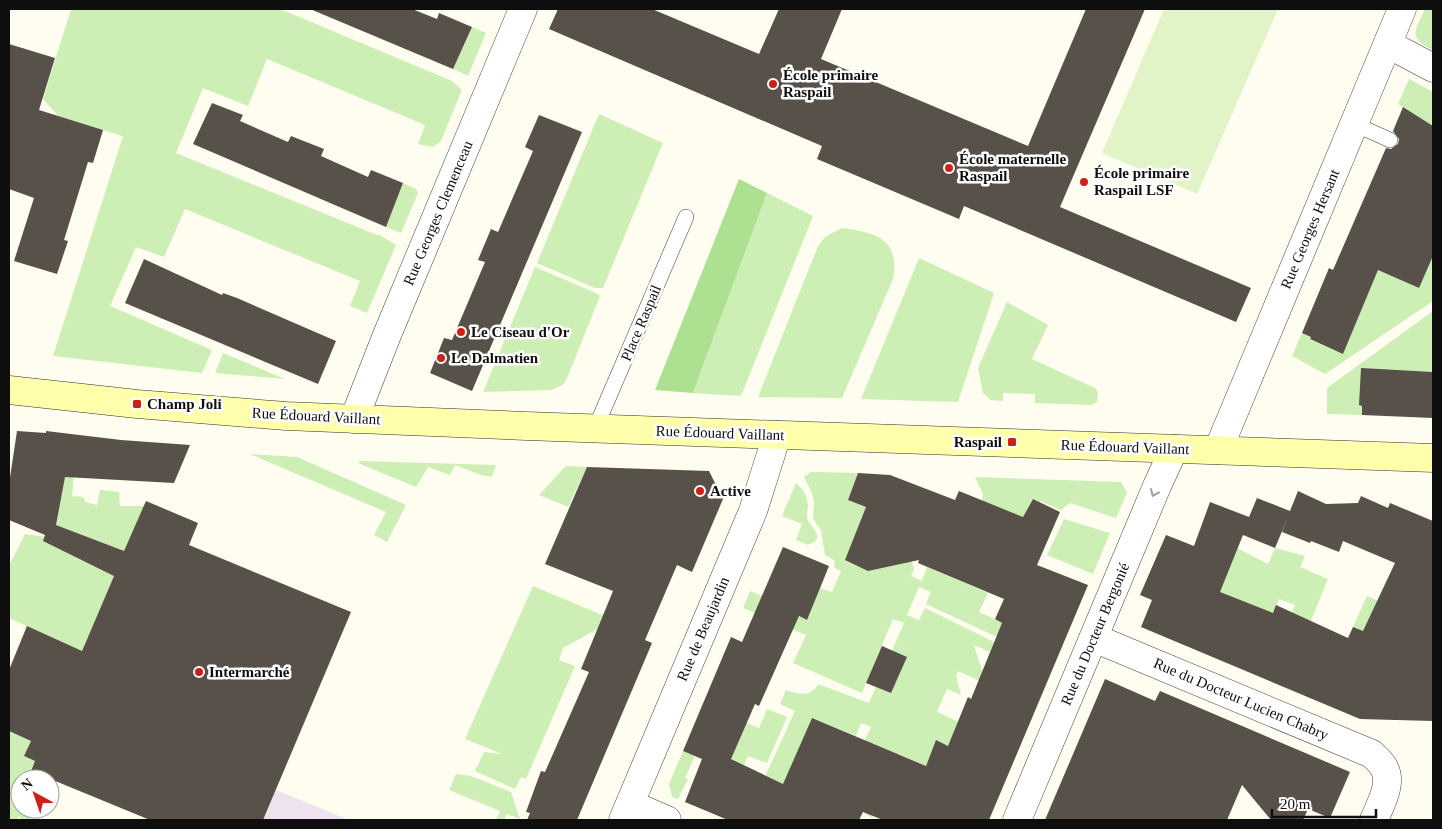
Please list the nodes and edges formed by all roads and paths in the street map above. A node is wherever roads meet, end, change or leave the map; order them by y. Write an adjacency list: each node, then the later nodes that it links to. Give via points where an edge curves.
1 (524, 9): 9 (street, Rue Georges Clemenceau)
2 (1402, 9): 3 (street, Rue Georges Hersant)
3 (1388, 44): 4 (street); 5 (street, Rue Georges Hersant)
4 (1433, 68)
5 (1354, 124): 6 (lane); 13 (street, Rue Georges Hersant)
6 (1390, 140)
7 (686, 217): 10 (lane, Place Raspail)
8 (9, 390): 9 (main road, Rue Édouard Vaillant, via 147,405)
9 (354, 418): 10 (main road, Rue Édouard Vaillant)
10 (595, 429): 11 (main road, Rue Édouard Vaillant)
11 (777, 435): 12 (main road, Rue Édouard Vaillant); 16 (street, Rue de Beaujardin, via 752,511)
12 (1174, 449): 13 (main road, Rue Édouard Vaillant); 15 (street, Rue du Docteur Bergonié, one-way to 15)
13 (1218, 450): 14 (main road, Rue Édouard Vaillant)
14 (1433, 458)
15 (1094, 638): 18 (street, Rue du Docteur Bergonié); 19 (street, Rue du Docteur Lucien Chabry, via 1372,754 1384,767 1387,780)
16 (626, 812): 17 (street)
17 (667, 820)
18 (1017, 820)
19 (1374, 820)

